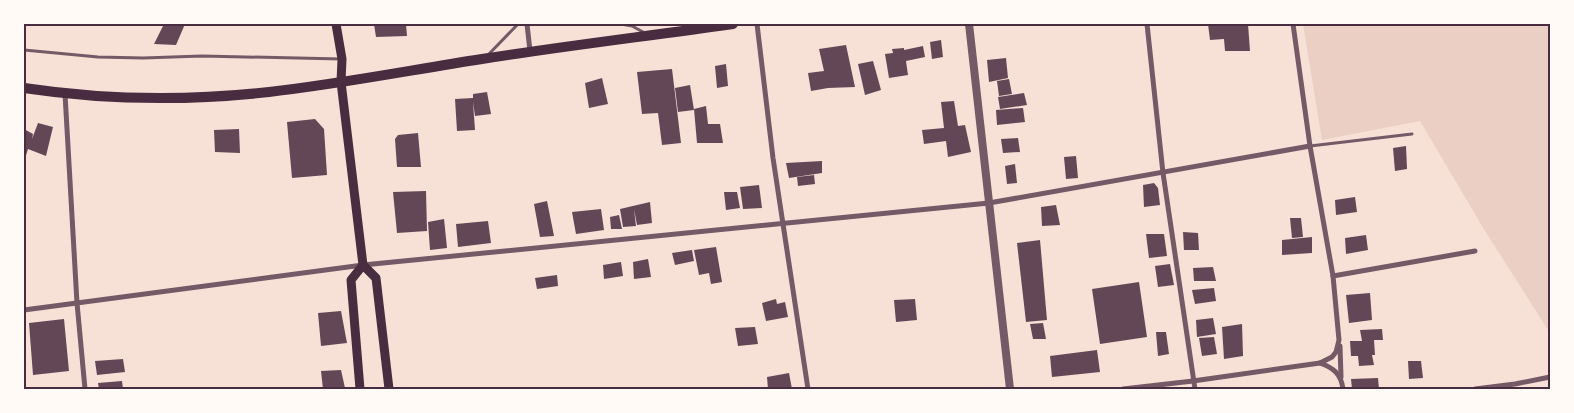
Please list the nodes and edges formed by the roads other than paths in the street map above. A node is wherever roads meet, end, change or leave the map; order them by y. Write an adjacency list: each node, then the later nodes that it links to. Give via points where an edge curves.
1 (336, 24): 14 (main road)
2 (518, 24): 13 (lane)
3 (527, 24): 12 (street)
4 (621, 24): 10 (lane)
5 (732, 24): 10 (highway)
6 (757, 24): 22 (street)
7 (969, 24): 21 (street)
8 (1147, 24): 20 (street)
9 (1293, 24): 19 (street)
10 (650, 36): 12 (highway)
11 (24, 50): 14 (lane, via 98,57)
12 (530, 51): 13 (highway)
13 (485, 58): 15 (highway)
14 (342, 59): 15 (main road)
15 (341, 82): 17 (highway, via 194,98); 24 (main road)
16 (24, 88): 17 (highway)
17 (64, 94): 26 (street)
18 (1412, 134): 19 (lane)
19 (1310, 146): 20 (street); 25 (street)
20 (1163, 172): 21 (street); 32 (street)
21 (989, 203): 22 (street); 37 (street)
22 (783, 223): 24 (street); 36 (street)
23 (1475, 250): 25 (street)
24 (363, 265): 26 (street); 34 (main road, via 351,280); 35 (main road, via 376,278)
25 (1333, 276): 28 (street)
26 (77, 303): 27 (street); 33 (street)
27 (24, 310)
28 (1339, 340): 29 (street, via 1332,357); 31 (street)
29 (1320, 363): 31 (street, via 1331,367); 32 (street)
30 (1550, 377): 41 (street)
31 (1342, 380): 40 (street)
32 (1193, 381): 38 (street); 39 (street)
33 (85, 389)
34 (360, 389)
35 (389, 389)
36 (808, 389)
37 (1010, 389)
38 (1123, 389)
39 (1194, 389)
40 (1343, 389)
41 (1475, 389)

